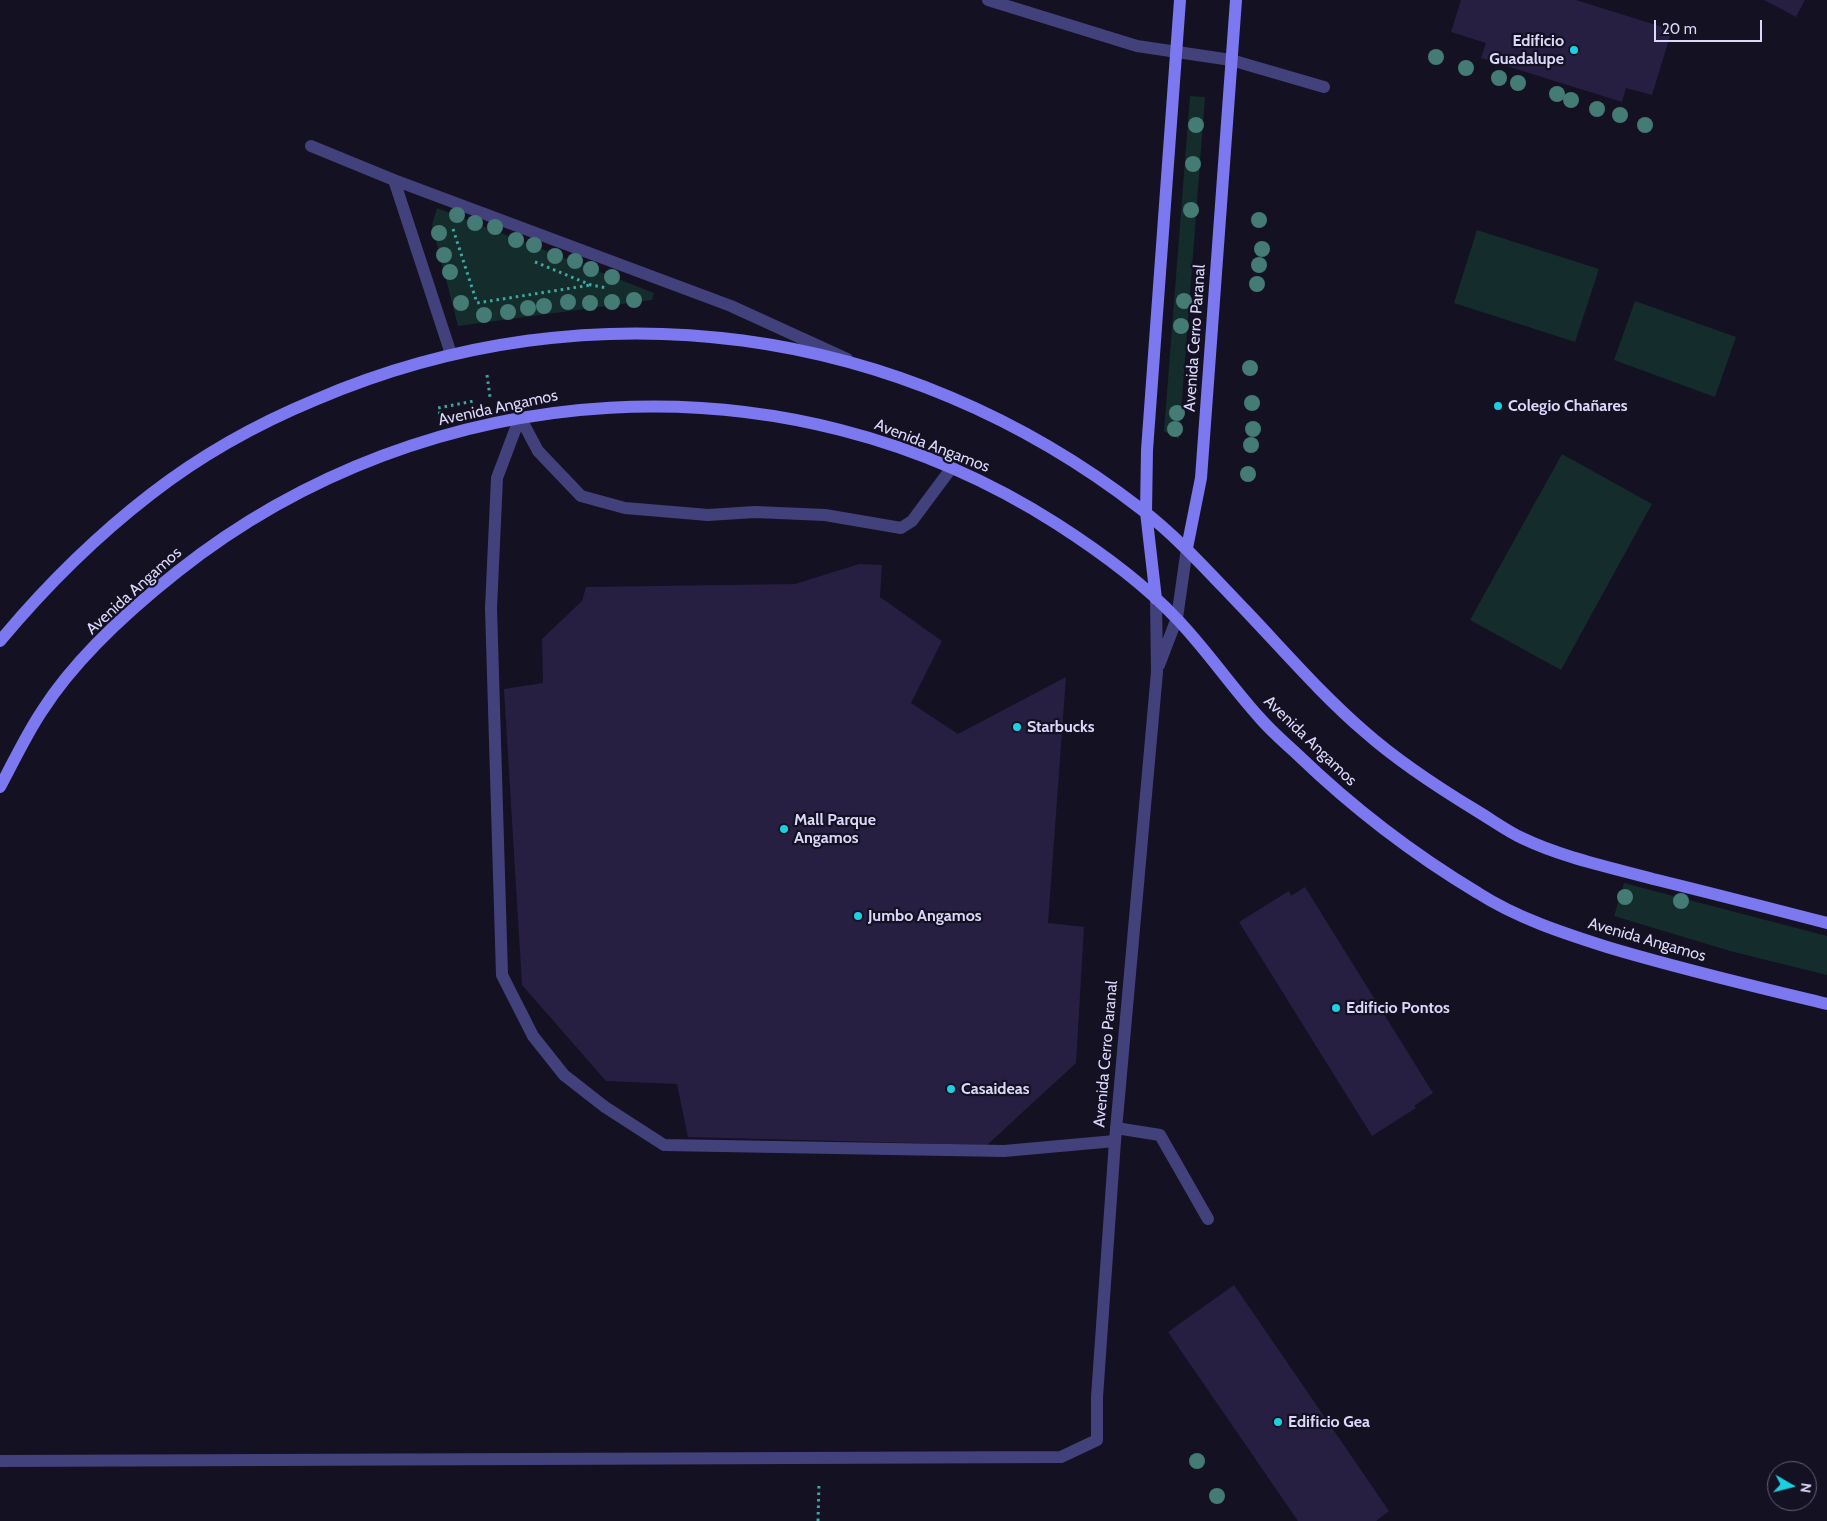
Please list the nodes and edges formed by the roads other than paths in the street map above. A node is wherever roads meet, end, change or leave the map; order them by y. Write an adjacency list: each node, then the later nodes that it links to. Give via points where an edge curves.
1 (988, 0): 4 (street, via 1136,46)
2 (1180, 0): 4 (main road, Avenida Cerro Paranal)
3 (1236, 0): 5 (main road, Avenida Cerro Paranal)
4 (1176, 51): 5 (street); 13 (main road, Avenida Cerro Paranal, via 1147,450)
5 (1231, 60): 6 (street); 14 (main road, Avenida Cerro Paranal, via 1201,478)
6 (1324, 87)
7 (311, 146): 8 (street)
8 (394, 180): 9 (street); 10 (street, via 731,306)
9 (451, 354): 10 (main road, via 545,337 674,333 735,338); 17 (main road, via 346,386 264,424 200,460 155,491 78,556 33,601)
10 (853, 362): 13 (main road, via 914,382 1006,422 1100,478)
11 (520, 417): 12 (main road, Avenida Angamos, via 626,406 732,410 843,430 899,447); 12 (street, via 538,451 581,496 625,508 708,514 825,515 901,528 912,521); 19 (main road, Avenida Angamos, via 445,434 342,471 245,523 199,554 115,626 77,666 43,709); 23 (street, via 497,478 491,608 502,975 533,1036 564,1075 605,1107 664,1145 1004,1151)
12 (954, 469): 15 (main road, Avenida Angamos, via 1056,523)
13 (1146, 512): 14 (main road); 15 (main road, Avenida Cerro Paranal)
14 (1187, 548): 16 (street, Avenida Cerro Paranal); 20 (main road, via 1365,733 1444,791 1521,838 1576,858)
15 (1156, 599): 16 (main road, Avenida Angamos); 18 (street, Avenida Cerro Paranal)
16 (1177, 618): 18 (street, Avenida Cerro Paranal); 21 (main road, Avenida Angamos, via 1260,718 1342,798 1481,895 1569,935 1666,965)
17 (0, 641)
18 (1157, 672): 22 (street, Avenida Cerro Paranal)
19 (0, 786)
20 (1827, 923)
21 (1827, 1004)
22 (1116, 1128): 23 (street, Avenida Cerro Paranal); 24 (street, via 1160,1135)
23 (1115, 1141): 25 (street, Avenida Cerro Paranal, via 1097,1397 1097,1440 1061,1456)
24 (1208, 1219)
25 (0, 1461)

